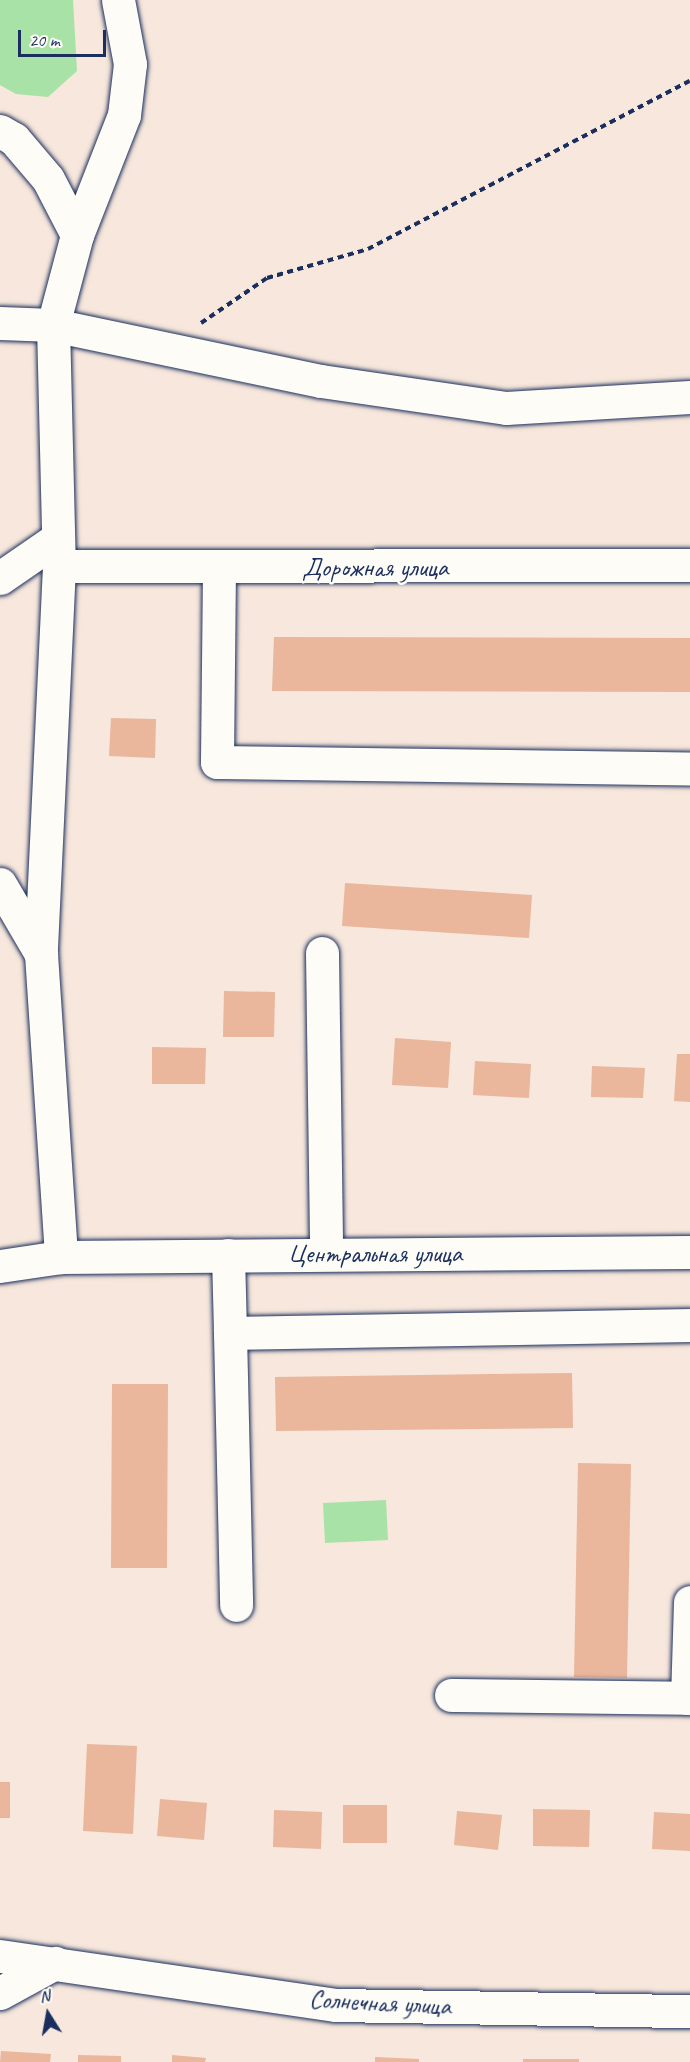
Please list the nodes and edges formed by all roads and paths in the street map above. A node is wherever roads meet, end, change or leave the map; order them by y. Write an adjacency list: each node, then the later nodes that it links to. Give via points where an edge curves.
1 (118, 0): 4 (street, via 130,64 124,115)
2 (690, 81): 7 (path, via 368,249 267,278)
3 (0, 131): 4 (street, via 14,139 48,179)
4 (77, 235): 6 (street)
5 (0, 323): 6 (street)
6 (53, 325): 7 (street); 9 (street)
7 (169, 350): 8 (street, via 321,381 506,408)
8 (690, 397)
9 (59, 552): 11 (street, Дорожная улица); 12 (street); 16 (street)
10 (690, 565): 11 (street, Дорожная улица)
11 (219, 569): 13 (street, via 217,762)
12 (0, 578)
13 (690, 769)
14 (0, 884): 16 (street)
15 (322, 953): 18 (street)
16 (41, 954): 20 (street)
17 (690, 1252): 18 (street, Центральная улица)
18 (326, 1254): 19 (street, Центральная улица)
19 (228, 1255): 20 (street, Центральная улица); 23 (street)
20 (61, 1257): 21 (street, Центральная улица)
21 (0, 1266)
22 (690, 1325): 23 (street)
23 (230, 1333): 25 (street)
24 (690, 1602): 27 (street)
25 (236, 1605)
26 (451, 1695): 27 (street)
27 (689, 1698)
28 (0, 1956): 29 (street, Солнечная улица)
29 (55, 1963): 30 (street); 31 (street, Солнечная улица, via 336,2006)
30 (0, 1993)
31 (690, 2012)

